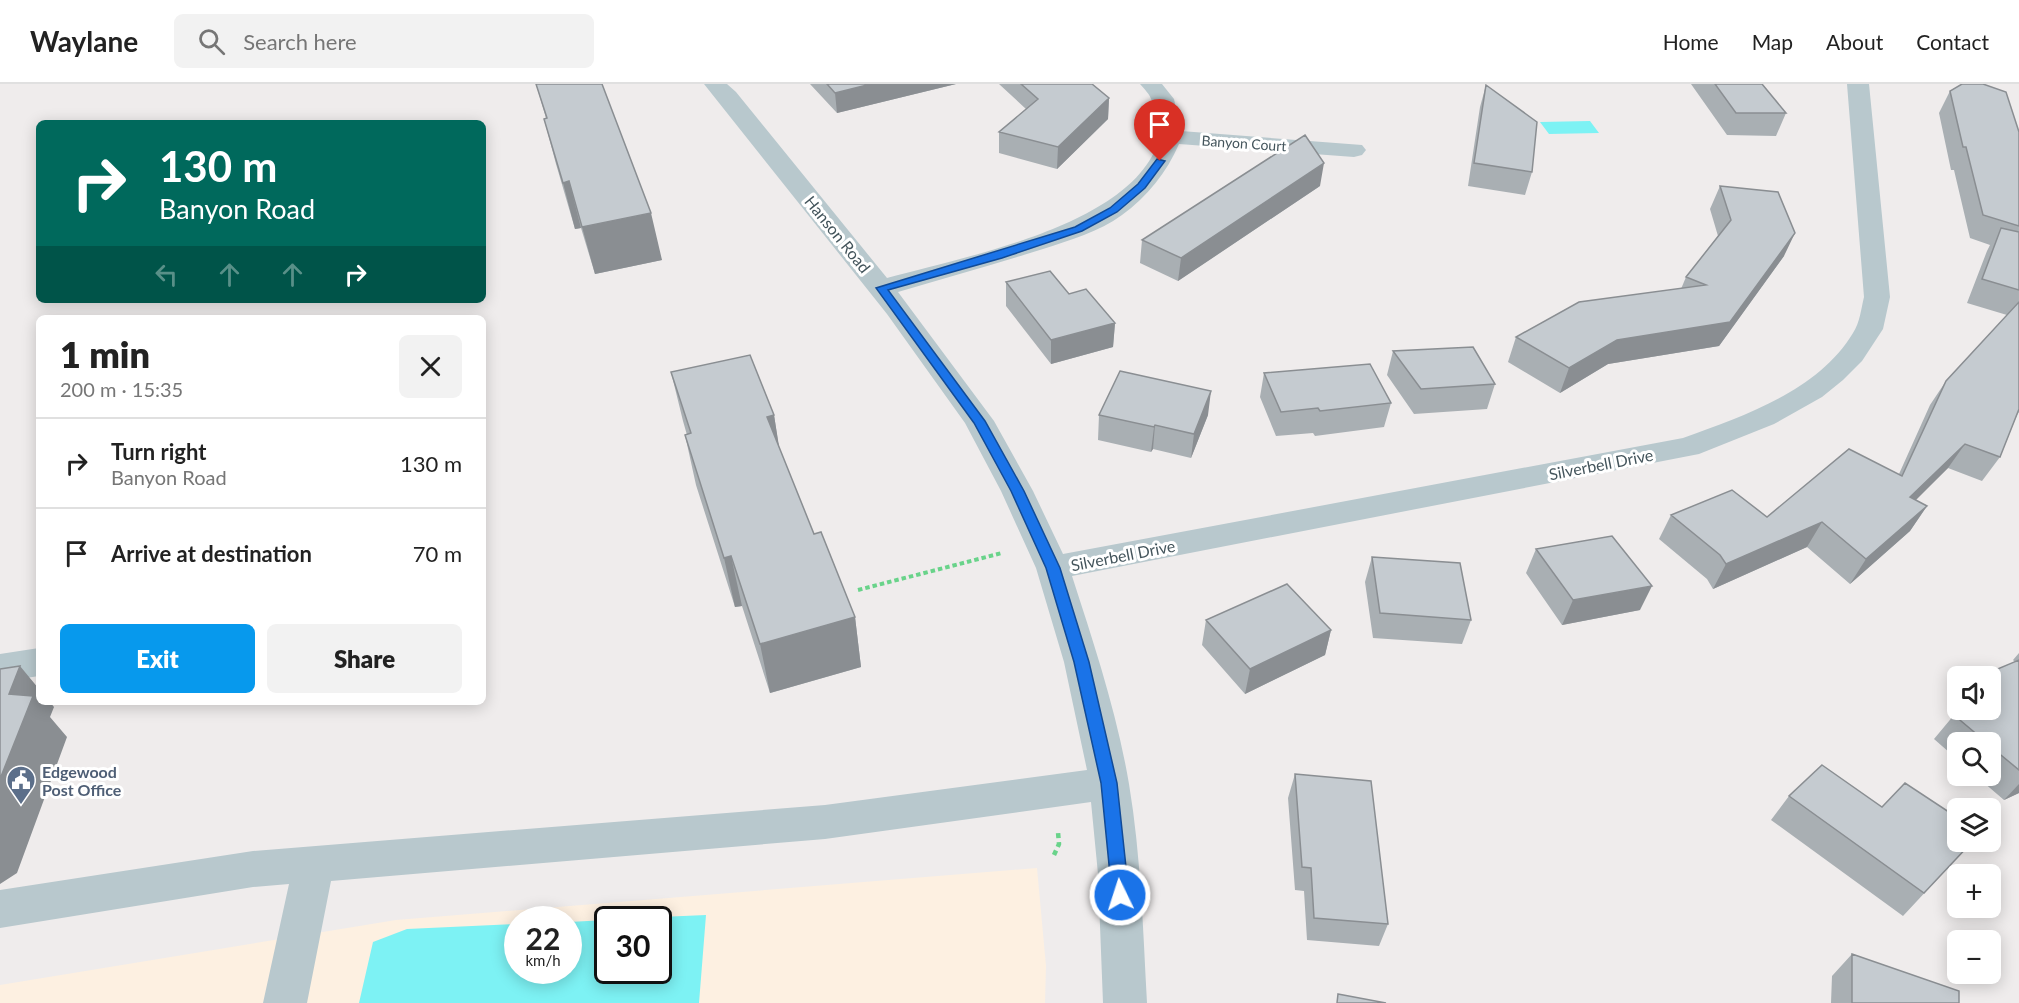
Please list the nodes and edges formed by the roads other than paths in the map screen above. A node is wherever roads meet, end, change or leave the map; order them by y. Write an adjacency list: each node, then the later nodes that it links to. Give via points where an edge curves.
1 (715, 84): 6 (street, Hanson Road)
2 (1151, 84): 4 (street, via 1163,99)
3 (1858, 84): 7 (street, Silverbell Drive, via 1876,297 1869,331 1846,361 1799,400 1749,426 1688,447)
4 (1171, 137): 5 (street, Banyon Court); 6 (street, via 1160,161 1141,186 1113,210 1078,229)
5 (1354, 150)
6 (881, 288): 7 (street, Hanson Road, via 979,421)
7 (1053, 568): 10 (street, Hanson Road, via 1082,662)
8 (36, 662): 9 (street)
9 (0, 668)
10 (1109, 783): 11 (street, via 825,822); 14 (street, Hanson Road, via 1119,874)
11 (314, 863): 12 (street, via 253,868); 13 (street)
12 (0, 909)
13 (285, 1003)
14 (1125, 1003)

